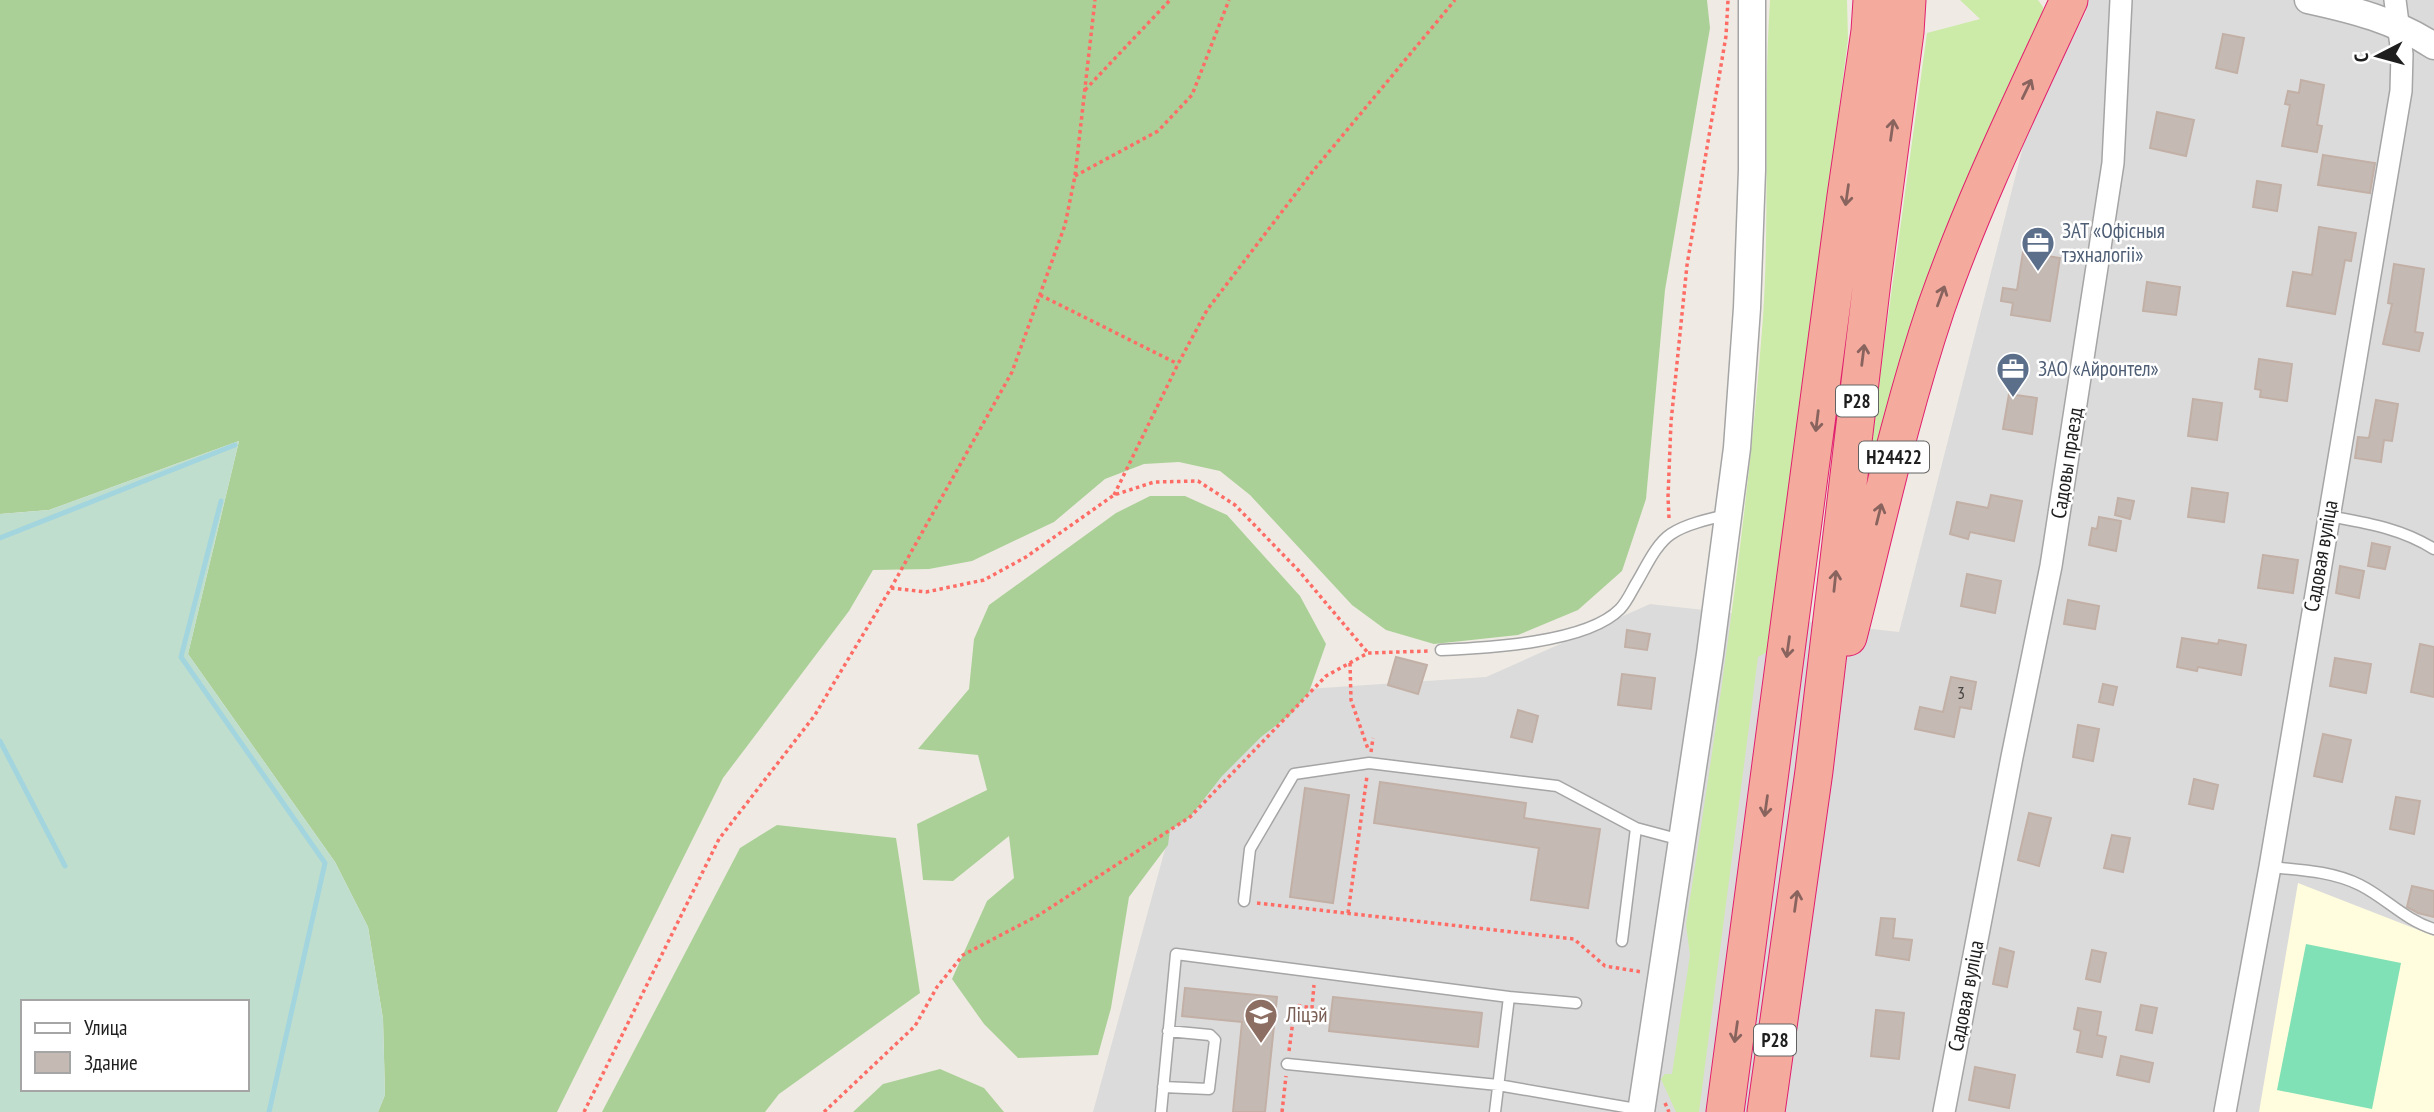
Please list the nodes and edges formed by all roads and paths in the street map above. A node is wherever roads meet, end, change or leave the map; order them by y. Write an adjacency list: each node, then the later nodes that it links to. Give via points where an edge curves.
1 (1095, 0): 13 (path)
2 (1170, 0): 13 (path)
3 (1229, 0): 14 (path, via 1192,95 1157,131)
4 (1455, 0): 16 (path, via 1313,171 1207,310)
5 (1728, 0): 20 (path, via 1726,36 1687,265 1671,422)
6 (1752, 0): 18 (street, via 1747,308)
7 (2069, 0): 29 (highway, Н24422, one-way to 7, via 1903,419 1936,310 1998,151)
8 (2120, 0): 27 (street, Садовы праезд, via 2113,163 2051,566)
9 (2308, 0): 10 (street)
10 (2396, 12): 12 (street); 19 (street, Садовая вуліца, via 2401,91)
11 (1888, 16): 29 (highway, Р28, one-way to 11, via 1870,294); 52 (highway, Р28, one-way to 52, via 1846,195)
12 (2434, 46)
13 (1084, 91): 14 (path)
14 (1075, 176): 15 (path, via 1065,225)
15 (1040, 295): 16 (path); 22 (path, via 1012,372)
16 (1178, 363): 17 (path)
17 (1114, 495): 22 (path, via 1026,557 984,580 926,592); 24 (path, via 1154,482 1198,481 1235,505)
18 (1729, 515): 20 (lane); 31 (street)
19 (2328, 516): 21 (lane, via 2394,529); 32 (street, Садовая вуліца)
20 (1670, 534): 23 (lane, via 1620,609 1600,623 1510,646)
21 (2434, 549)
22 (891, 588): 47 (path, via 815,715 719,839)
23 (1441, 650): 24 (path)
24 (1368, 653): 25 (path)
25 (1350, 663): 26 (path, via 1351,699 1370,755); 48 (path, via 1326,676 1190,817 1040,915 963,955 937,987 915,1027)
26 (1373, 738)
27 (2012, 757): 53 (street, Садовая вуліца)
28 (1369, 763): 30 (lane, via 1557,786); 33 (lane, via 1294,774 1250,849); 34 (path)
29 (1814, 771): 45 (highway, Р28, one-way to 29)
30 (1636, 828): 31 (lane); 36 (lane)
31 (1681, 840): 46 (street)
32 (2270, 867): 35 (lane, via 2340,877); 54 (street, Садовая вуліца)
33 (1244, 901): 34 (path)
34 (1348, 913): 38 (path, via 1574,939 1605,966)
35 (2434, 929)
36 (1622, 941)
37 (1315, 973): 39 (lane); 41 (lane, via 1176,954); 42 (path, via 1312,1008 1295,1005)
38 (1649, 973)
39 (1509, 997): 40 (lane); 43 (lane)
40 (1576, 1003)
41 (1168, 1031): 44 (lane); 44 (lane, via 1214,1036 1214,1051 1209,1089)
42 (1287, 1064): 43 (lane); 50 (path)
43 (1498, 1084): 46 (lane); 51 (lane)
44 (1163, 1087): 49 (lane)
45 (1769, 1101)
46 (1642, 1111)
47 (584, 1112)
48 (824, 1112)
49 (1161, 1112)
50 (1282, 1112)
51 (1495, 1112)
52 (1725, 1112)
53 (1944, 1112)
54 (2225, 1112)

